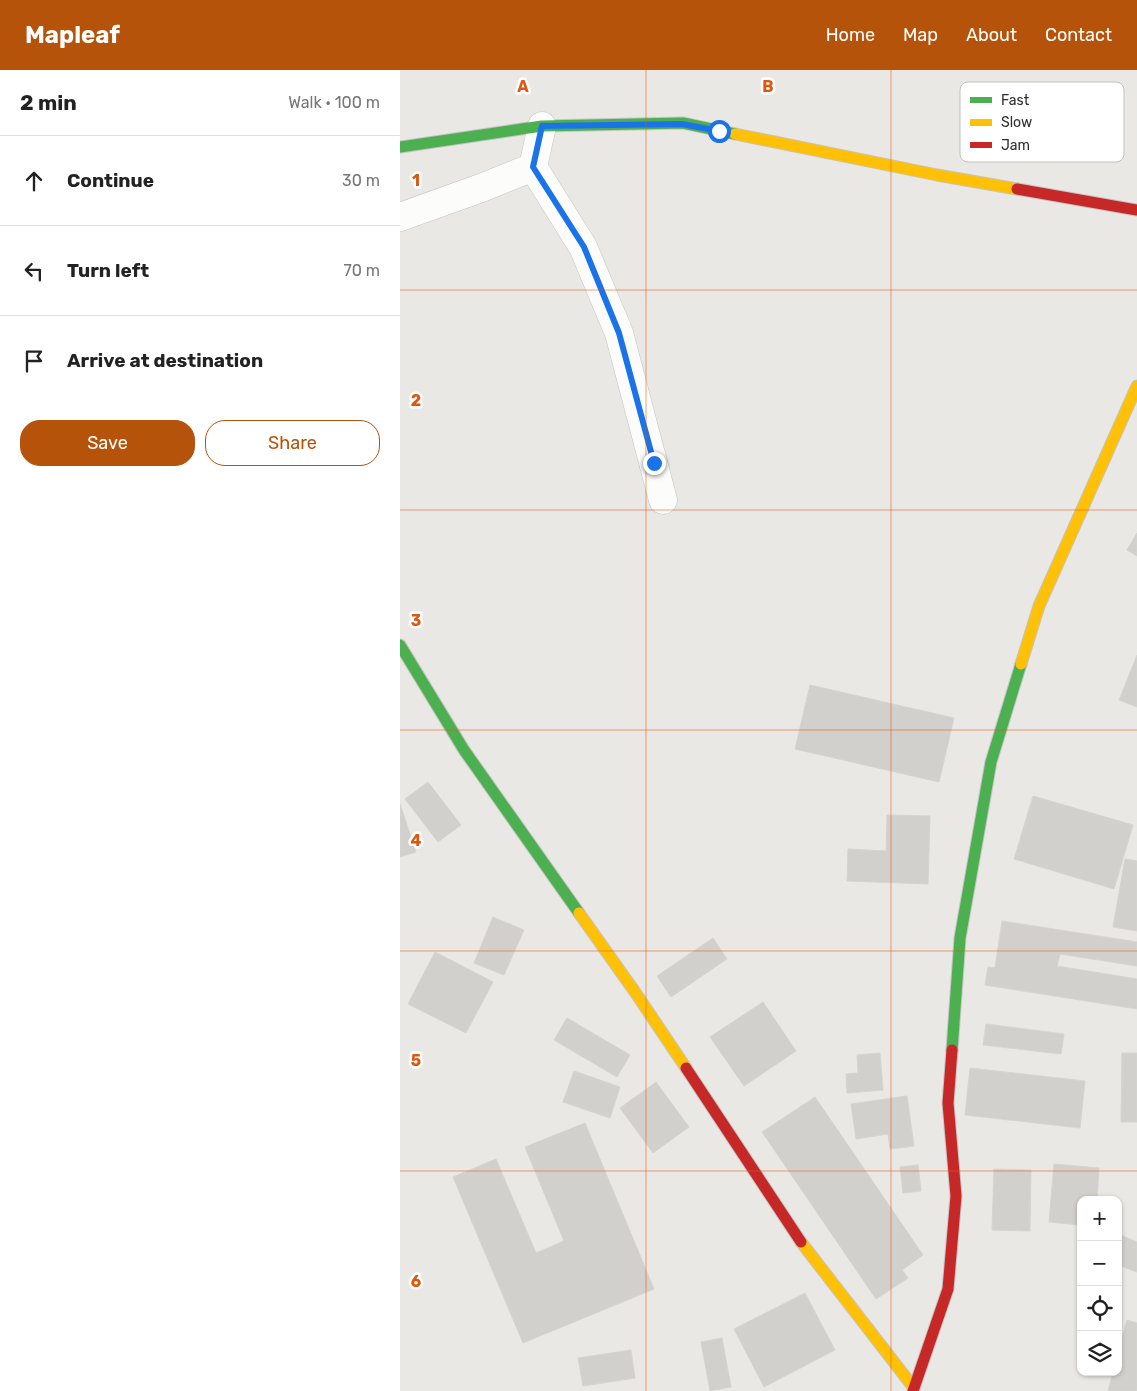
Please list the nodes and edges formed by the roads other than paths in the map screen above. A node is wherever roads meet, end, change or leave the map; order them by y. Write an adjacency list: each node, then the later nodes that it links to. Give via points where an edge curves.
1 (542, 126): 2 (street); 3 (street); 4 (street, via 682,124 938,175)
2 (400, 147)
3 (533, 167): 5 (street); 7 (street, via 584,247 619,333)
4 (1137, 210)
5 (400, 216)
6 (1137, 386): 9 (street, via 1039,606 991,762 960,938 948,1103 956,1196 948,1289)
7 (664, 500)
8 (400, 645): 9 (street, via 464,750 635,992 794,1232)
9 (914, 1389)

